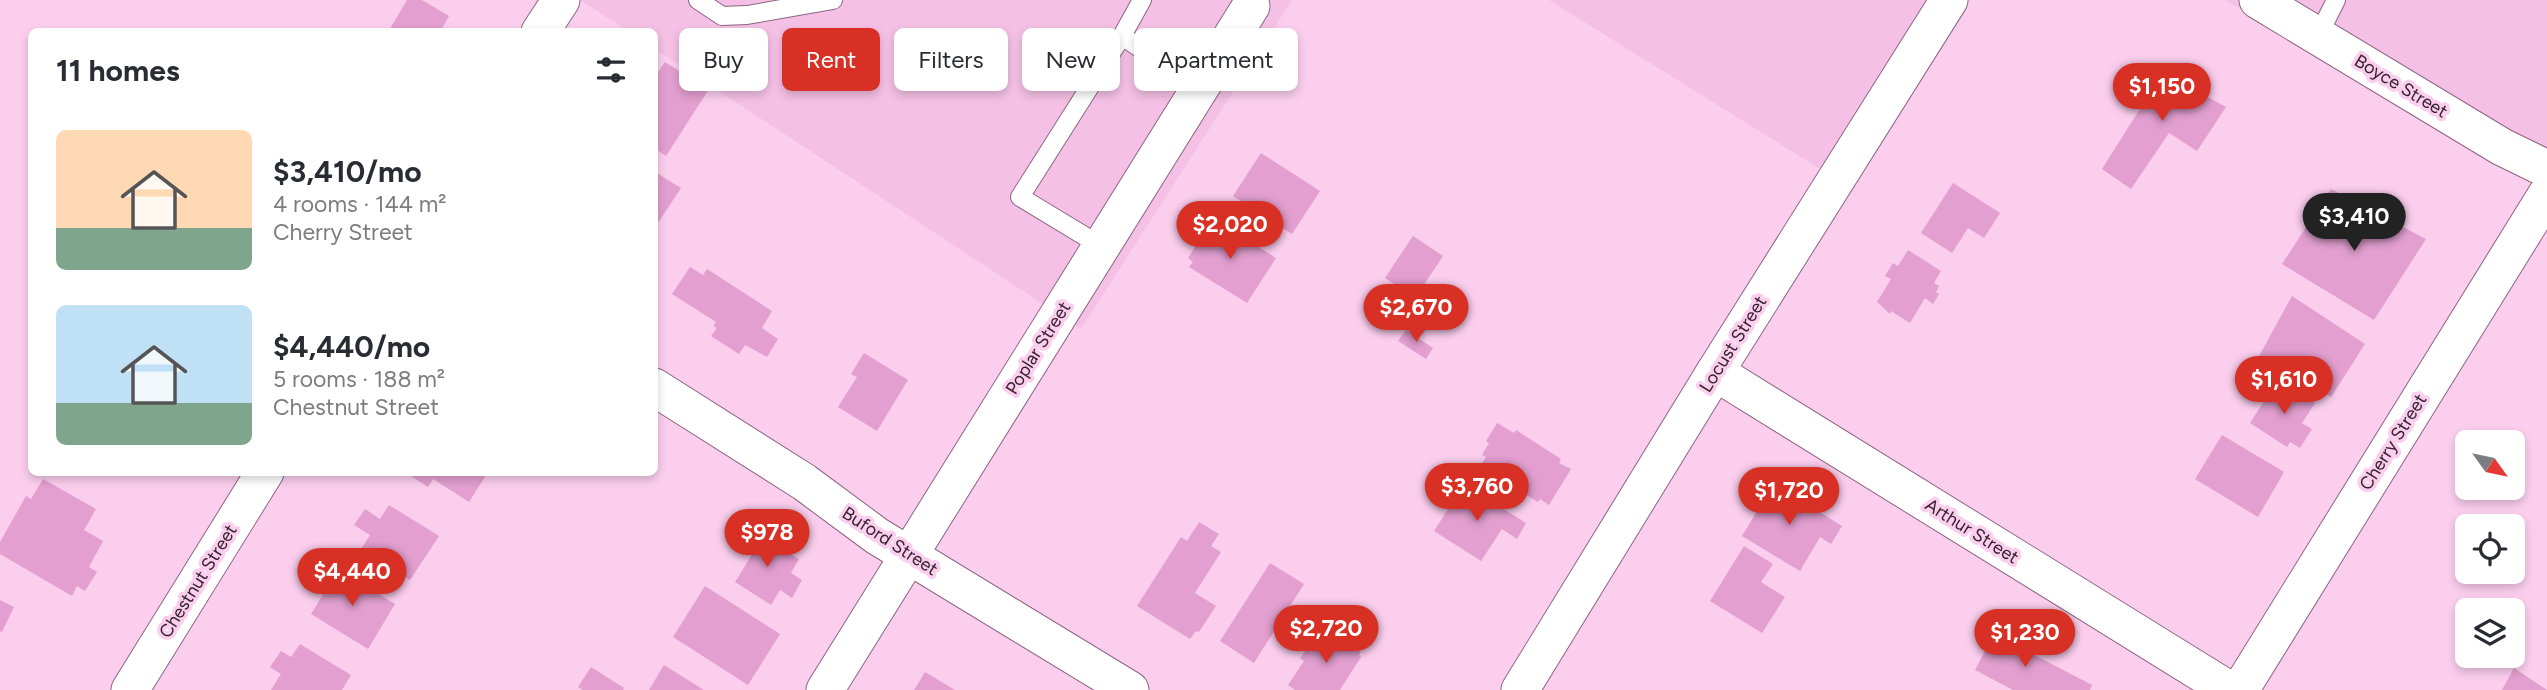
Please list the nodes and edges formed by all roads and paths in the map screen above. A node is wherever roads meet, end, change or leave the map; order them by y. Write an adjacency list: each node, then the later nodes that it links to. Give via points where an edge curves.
1 (561, 0): 9 (street)
2 (698, 0): 3 (lane, via 722,16)
3 (833, 0)
4 (1142, 0): 11 (lane)
5 (1949, 0): 18 (street, Locust Street)
6 (2258, 0): 12 (street, Boyce Street)
7 (2336, 0): 12 (lane)
8 (1251, 6): 10 (street, Poplar Street)
9 (543, 28)
10 (1237, 28)
11 (1122, 36): 13 (lane); 17 (lane, via 1020,197)
12 (2318, 36): 15 (street, Boyce Street, via 2502,147)
13 (1134, 44)
14 (1197, 91): 17 (street, Poplar Street)
15 (2547, 169)
16 (2547, 194): 27 (street, Cherry Street)
17 (1101, 246): 21 (street, Poplar Street)
18 (1715, 372): 25 (street, Locust Street); 26 (street, Arthur Street)
19 (658, 390): 21 (street, Buford Street)
20 (263, 476): 22 (street, Chestnut Street)
21 (909, 555): 23 (street, Poplar Street); 24 (street, Buford Street)
22 (130, 690)
23 (825, 690)
24 (1130, 690)
25 (1520, 690)
26 (2229, 690)
27 (2240, 690)

